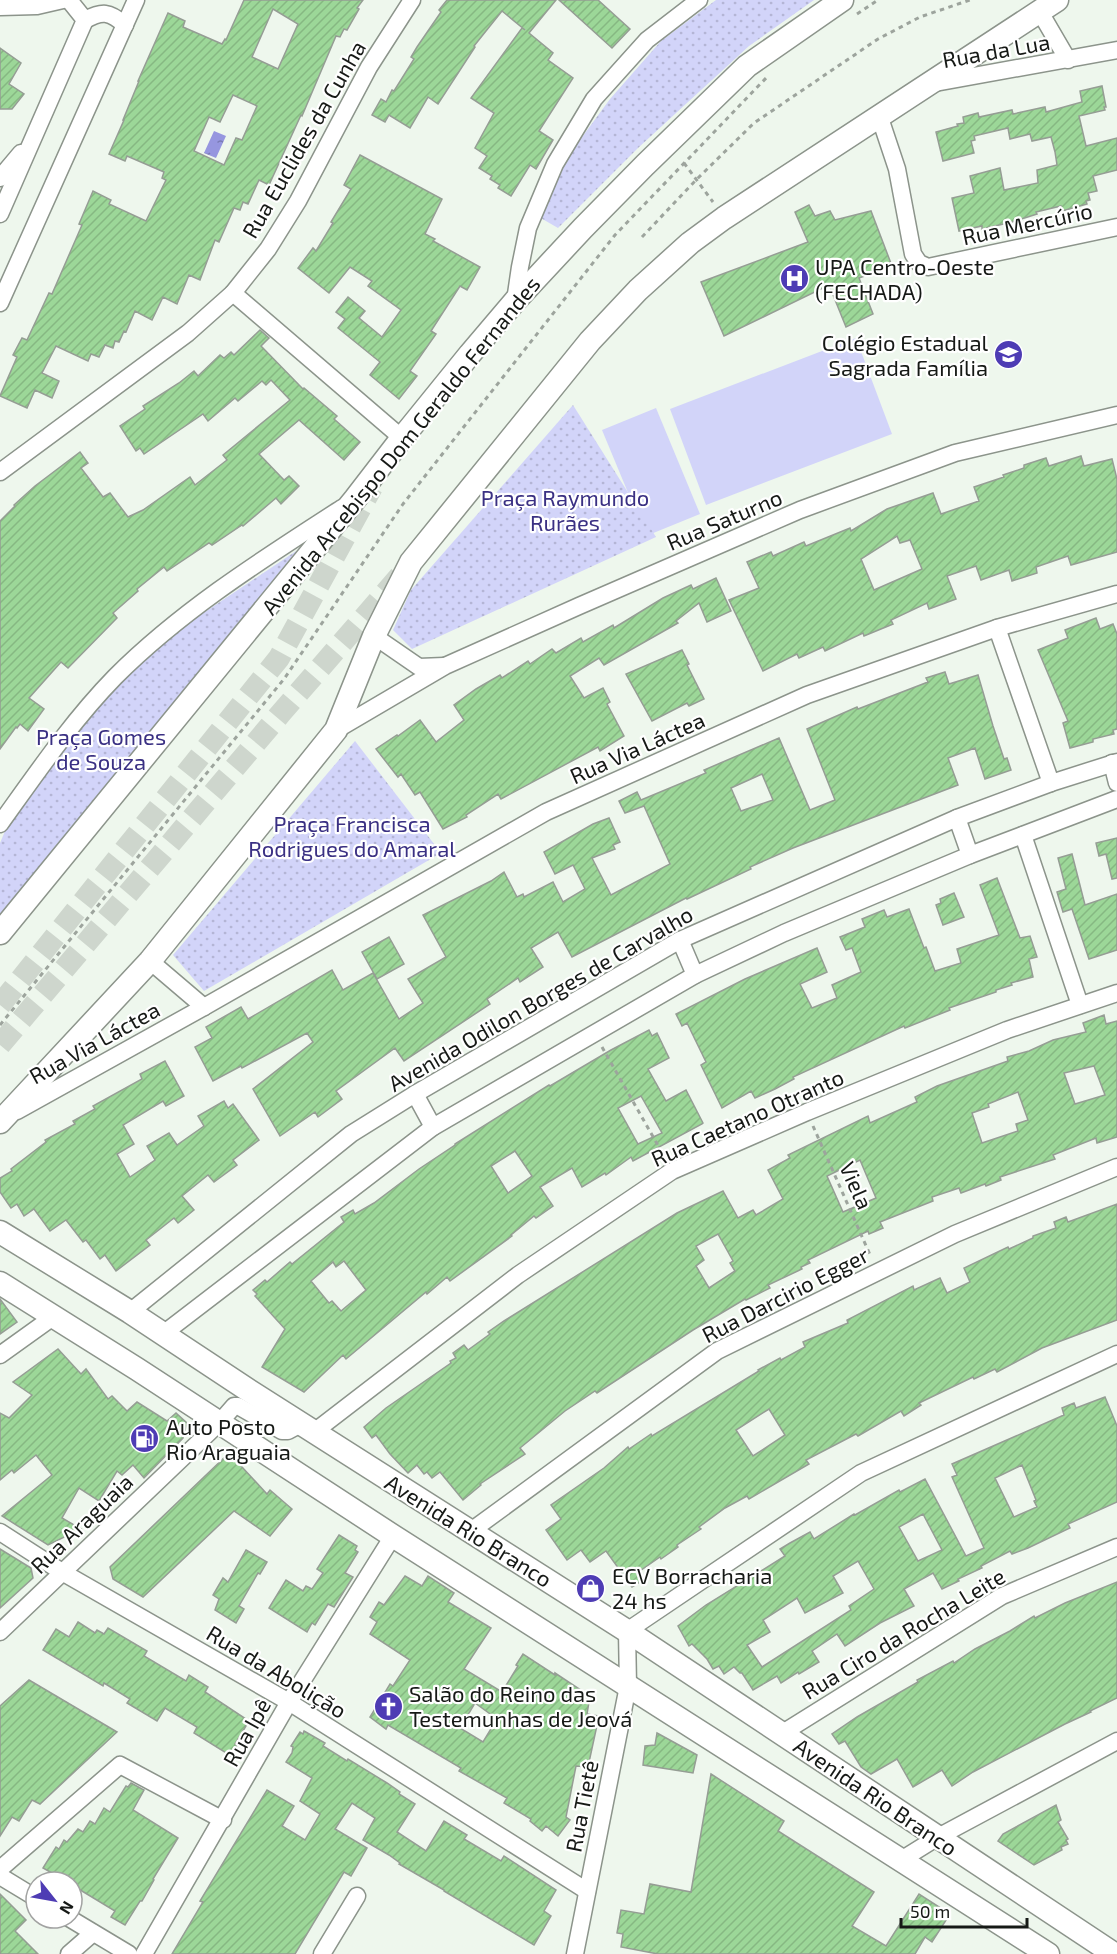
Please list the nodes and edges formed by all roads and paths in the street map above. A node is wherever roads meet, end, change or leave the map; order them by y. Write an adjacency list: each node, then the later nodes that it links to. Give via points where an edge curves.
1 (63, 0): 9 (street, via 37,6)
2 (69, 0): 11 (street)
3 (136, 0): 12 (street)
4 (412, 0): 26 (street, Rua Euclides da Cunha, via 369,67 298,201)
5 (699, 0): 27 (street, via 647,40 594,99 555,164 528,228)
6 (878, 0): 10 (path)
7 (970, 0): 21 (path, via 920,17 878,39 754,123)
8 (1049, 6): 14 (street, Rua da Lua); 16 (main road)
9 (0, 7)
10 (846, 10): 27 (main road, Avenida Arcebispo Dom Geraldo Fernandes, via 747,66 583,228)
11 (85, 20): 12 (street, via 98,13 116,17); 18 (street)
12 (125, 24): 28 (street)
13 (1117, 50): 14 (street, Rua da Lua)
14 (1068, 60): 16 (street, Rua da Lua)
15 (773, 71): 19 (path)
16 (931, 84): 17 (main road)
17 (880, 118): 23 (main road); 24 (street, Rua Mercúrio, via 897,169 913,254 919,263 928,267)
18 (33, 138): 20 (street); 22 (street)
19 (684, 163): 21 (path); 53 (path, via 615,234 529,342 403,504 285,679)
20 (0, 178)
21 (696, 180): 23 (path); 25 (path)
22 (0, 214)
23 (724, 218): 35 (main road, via 638,290 590,340 411,562)
24 (1117, 227)
25 (642, 237)
26 (232, 293): 30 (street); 31 (street, Rua Euclides da Cunha, via 188,333)
27 (515, 302): 30 (main road, Avenida Arcebispo Dom Geraldo Fernandes)
28 (0, 303)
29 (1117, 416): 36 (street, Rua Saturno, via 955,453 800,510)
30 (402, 438): 32 (main road, Avenida Arcebispo Dom Geraldo Fernandes)
31 (0, 472)
32 (355, 499): 43 (street, via 167,628 71,726); 46 (main road, Avenida Arcebispo Dom Geraldo Fernandes)
33 (1117, 594): 34 (street, Rua Via Láctea)
34 (997, 628): 39 (street); 52 (street, Rua Via Láctea, via 807,695 546,812)
35 (374, 636): 36 (street, via 418,667); 37 (main road)
36 (445, 666): 37 (street, Rua Saturno)
37 (336, 730): 48 (main road)
38 (1114, 763): 39 (street, Avenida Odilon Borges de Carvalho); 40 (street)
39 (1051, 783): 42 (street, Avenida Odilon Borges de Carvalho)
40 (1117, 783)
41 (1117, 799): 44 (street)
42 (957, 818): 45 (street); 47 (street, Avenida Odilon Borges de Carvalho)
43 (0, 824)
44 (1023, 835): 45 (street); 51 (street)
45 (970, 855): 49 (street)
46 (0, 933)
47 (680, 940): 49 (street); 55 (street, Avenida Odilon Borges de Carvalho)
48 (150, 961): 52 (street, Rua Via Láctea); 57 (main road)
49 (695, 975): 54 (street)
50 (1117, 993): 51 (street, Rua Caetano Otranto)
51 (1080, 1005): 56 (street, Rua Caetano Otranto, via 1007,1030)
52 (204, 1007): 57 (street, Rua Via Láctea)
53 (0, 1025)
54 (594, 1033): 58 (street); 60 (path)
55 (415, 1094): 58 (street); 64 (street, Avenida Odilon Borges de Carvalho, via 351,1134)
56 (807, 1112): 60 (street, Rua Caetano Otranto); 62 (path, Viela)
57 (3, 1120)
58 (434, 1127): 66 (street)
59 (1117, 1167): 62 (street, Rua Darcirio Egger, via 955,1234)
60 (672, 1171): 70 (street, Rua Caetano Otranto, via 518,1275)
61 (0, 1232): 64 (main road, Avenida Rio Branco)
62 (878, 1272): 71 (street, Rua Darcirio Egger, via 717,1351)
63 (0, 1283): 65 (main road, Avenida Rio Branco)
64 (130, 1312): 66 (main road, Avenida Rio Branco)
65 (53, 1317): 68 (street); 69 (main road, Avenida Rio Branco)
66 (163, 1334): 70 (main road, Avenida Rio Branco)
67 (1117, 1354): 76 (street, via 861,1473)
68 (0, 1355)
69 (220, 1422): 70 (street, Rua Araguaia, via 236,1405 282,1431); 73 (main road, Avenida Rio Branco); 75 (street, Rua Araguaia)
70 (307, 1428): 71 (main road, Avenida Rio Branco)
71 (471, 1531): 76 (main road, Avenida Rio Branco)
72 (0, 1532): 75 (street, Rua da Abolição)
73 (393, 1536): 78 (main road, Avenida Rio Branco); 79 (street, Rua Ipê)
74 (1117, 1547): 80 (street, Rua Ciro da Rocha Leite, via 1002,1596)
75 (62, 1572): 77 (street, Rua Araguaia); 79 (street, Rua da Abolição)
76 (627, 1631): 78 (street, Rua Tietê); 80 (main road, Avenida Rio Branco)
77 (0, 1632)
78 (628, 1686): 84 (main road, Avenida Rio Branco); 88 (street, Rua Tietê)
79 (289, 1702): 82 (street, Rua Ipê); 88 (street, Rua da Abolição)
80 (781, 1734): 83 (main road, Avenida Rio Branco)
81 (1117, 1741): 83 (street)
82 (223, 1820): 85 (street, via 120,1765); 94 (street, Rua Ipê)
83 (938, 1837): 84 (street); 98 (main road, Avenida Rio Branco)
84 (901, 1860): 97 (main road, Avenida Rio Branco)
85 (0, 1869)
86 (0, 1876): 87 (street)
87 (24, 1891)
88 (587, 1891): 96 (street, Rua Tietê)
89 (357, 1896): 95 (street)
90 (84, 1927): 91 (street)
91 (93, 1933): 92 (street); 93 (street)
92 (69, 1954)
93 (129, 1954)
94 (144, 1954)
95 (322, 1954)
96 (575, 1954)
97 (1048, 1954)
98 (1114, 1954)

